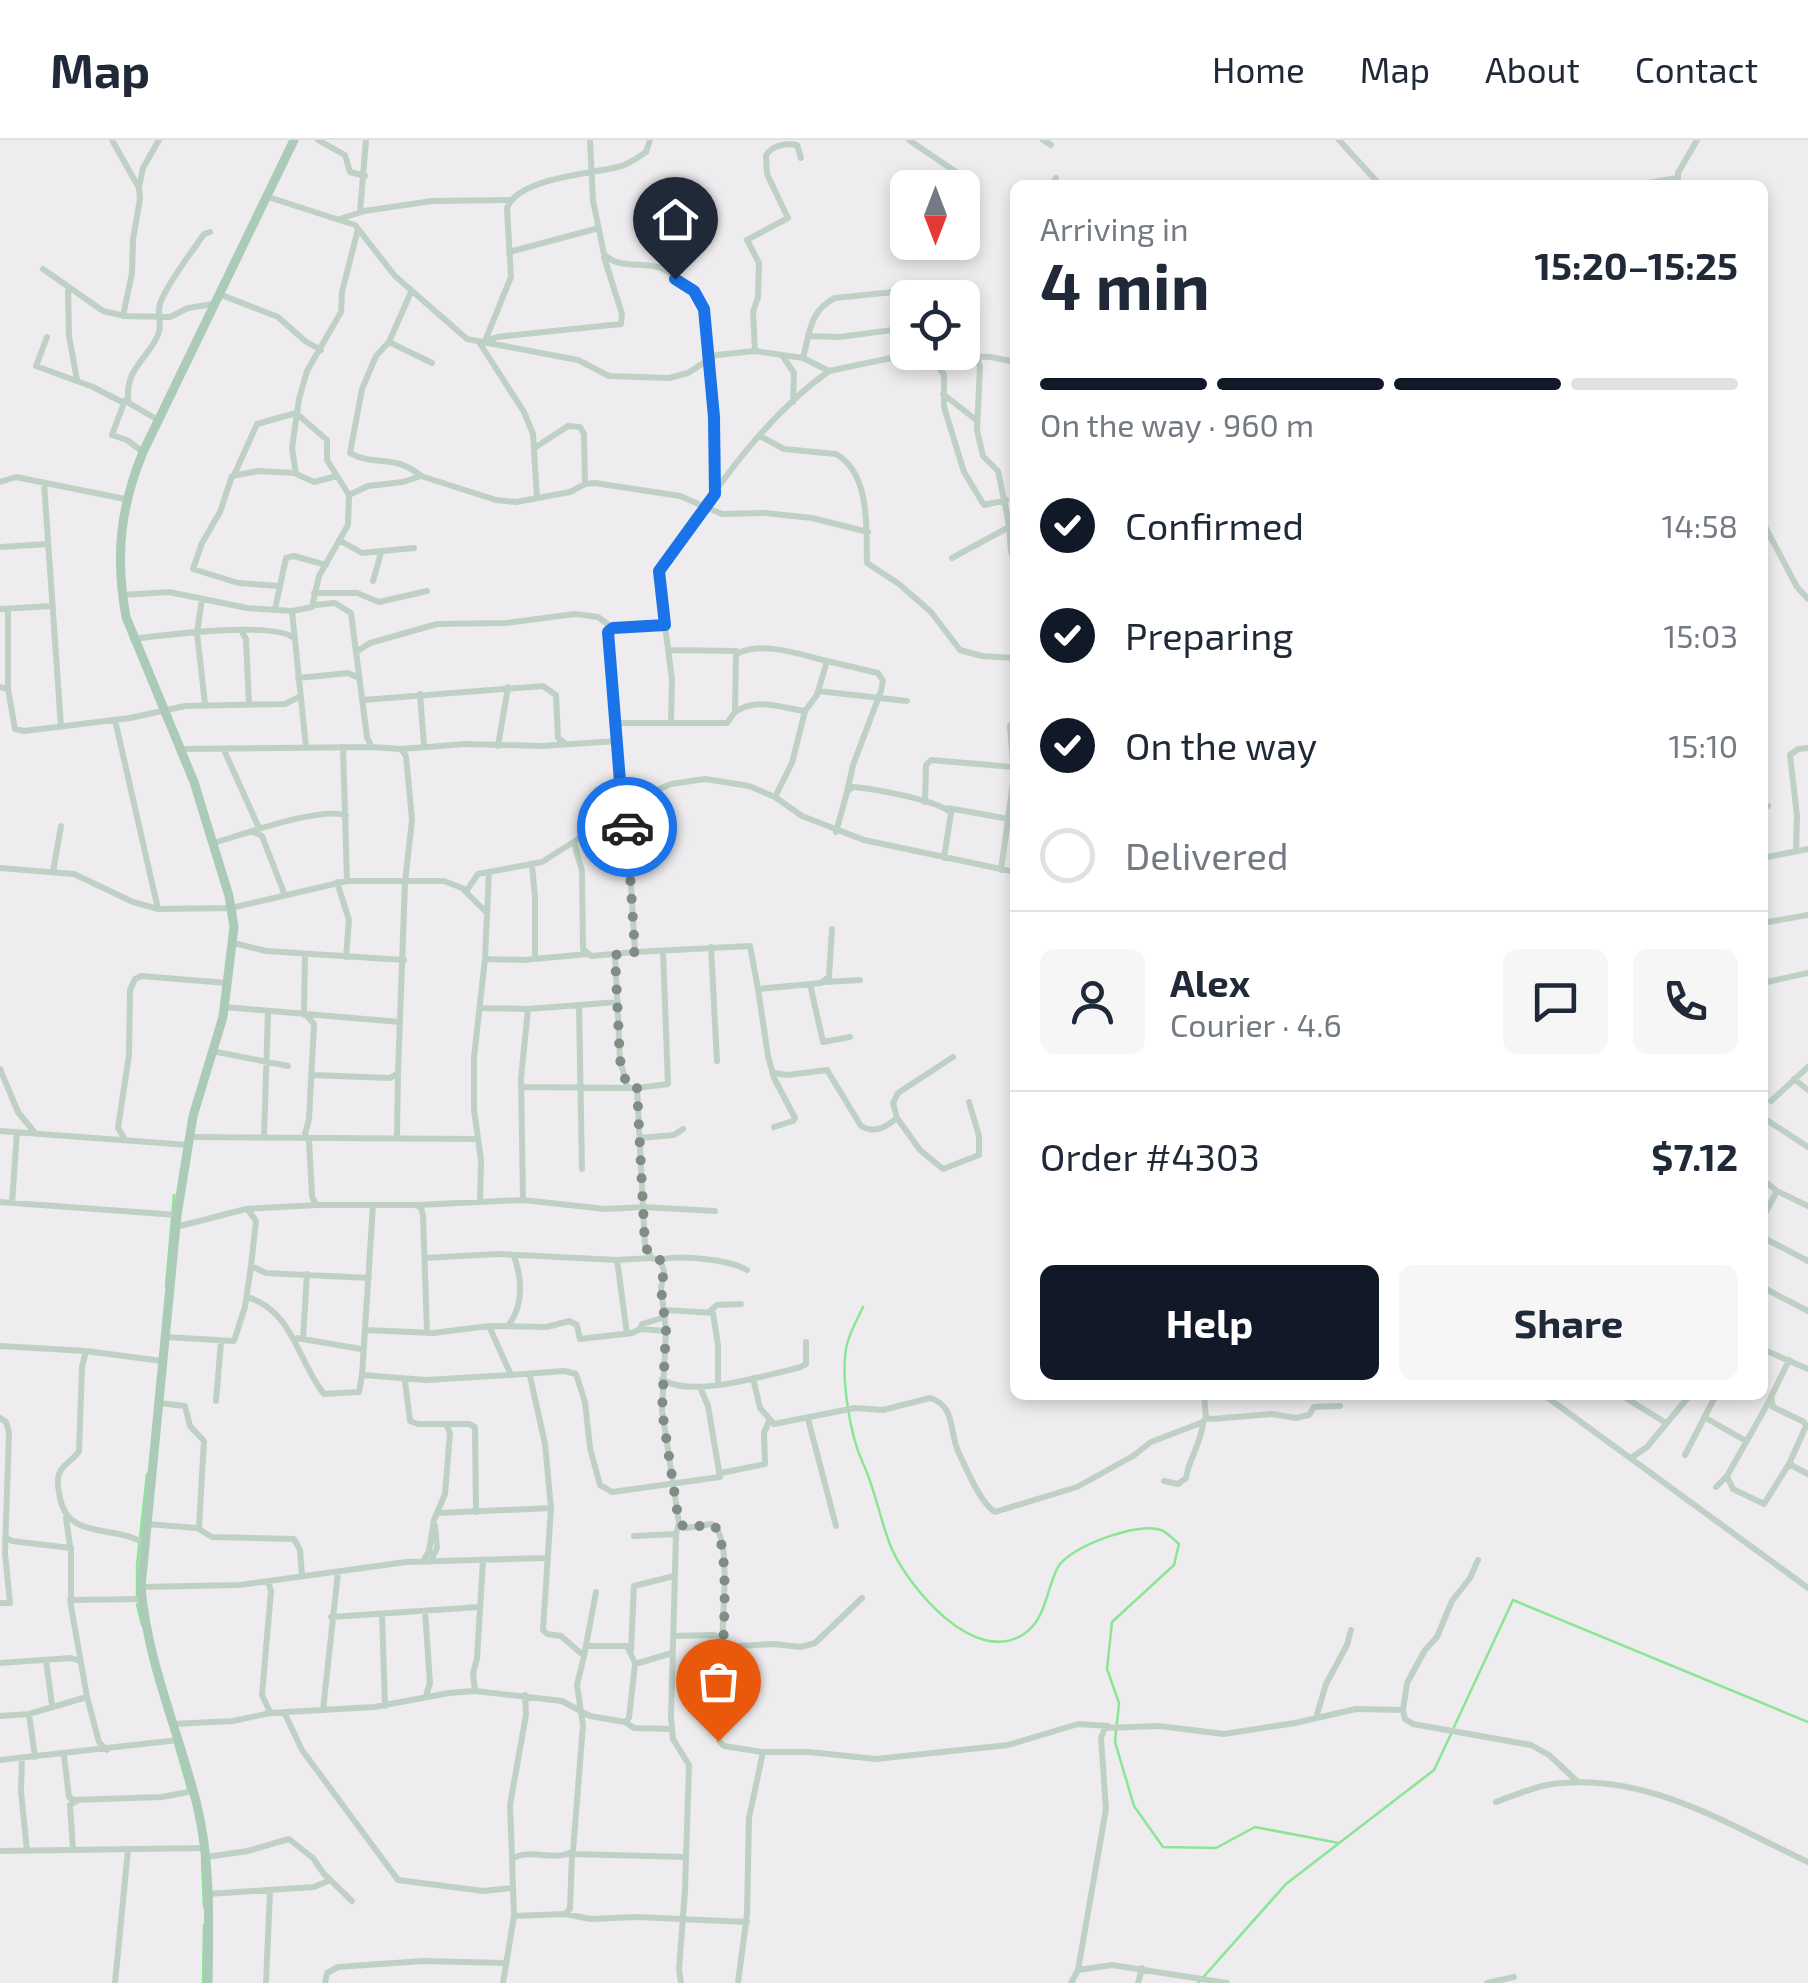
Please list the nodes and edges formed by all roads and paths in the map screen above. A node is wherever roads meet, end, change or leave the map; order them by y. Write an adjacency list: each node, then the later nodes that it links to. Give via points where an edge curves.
1 (112, 140): 17 (street)
2 (158, 140): 17 (street)
3 (294, 140): 18 (main road)
4 (318, 140): 14 (street, via 345,154 350,172)
5 (366, 140): 14 (street)
6 (590, 140): 13 (street)
7 (650, 140): 13 (street, via 646,152 622,167)
8 (909, 140): 12 (street)
9 (1339, 140): 15 (street)
10 (1697, 140): 16 (street)
11 (800, 158): 43 (street, via 793,144 766,156 766,174 788,218 748,240 760,262)
12 (953, 170)
13 (590, 172): 19 (street, via 531,186); 23 (street)
14 (365, 176): 20 (street)
15 (1375, 180)
16 (1679, 180)
17 (139, 188): 35 (street)
18 (265, 196): 21 (street); 33 (main road)
19 (510, 200): 20 (street, via 444,200); 25 (street)
20 (360, 212): 21 (street)
21 (339, 220): 22 (street)
22 (358, 228): 31 (street); 42 (street, via 342,312)
23 (599, 228): 25 (street); 26 (street)
24 (210, 232): 36 (street, via 161,301)
25 (509, 252): 41 (street, via 511,277)
26 (604, 254): 27 (street); 29 (street)
27 (615, 263): 29 (street); 46 (street, via 662,268 694,291 704,309)
28 (43, 270): 30 (street)
29 (608, 270): 41 (street, via 621,324)
30 (68, 288): 35 (street); 54 (street)
31 (411, 292): 40 (street); 41 (street, via 467,340)
32 (890, 292): 38 (street, via 830,300 813,316)
33 (219, 294): 34 (main road); 42 (street, via 278,316)
34 (213, 304): 36 (street); 60 (main road)
35 (123, 316): 36 (street)
36 (159, 317): 56 (street, via 158,335 138,362)
37 (890, 330): 38 (street)
38 (808, 336): 47 (street)
39 (46, 338): 54 (street, via 36,366)
40 (389, 342): 50 (street); 67 (street, via 360,393 350,452 404,463)
41 (482, 342): 46 (street, via 578,360 618,377 669,378); 62 (street, via 524,412)
42 (321, 350): 58 (street)
43 (756, 351): 44 (street); 46 (street)
44 (781, 354): 47 (street); 57 (street, via 794,373)
45 (980, 357): 49 (street)
46 (708, 358): 72 (street)
47 (803, 358): 53 (street)
48 (890, 358): 53 (street)
49 (1010, 361)
50 (432, 363)
51 (941, 370): 55 (street)
52 (978, 370): 59 (street)
53 (829, 371): 57 (street)
54 (77, 381): 56 (street)
55 (943, 394): 59 (street); 75 (street, via 972,486 984,506)
56 (125, 400): 60 (street); 63 (street, via 112,435)
57 (793, 402): 61 (street)
58 (296, 414): 64 (street, via 257,424); 65 (street); 66 (street, via 327,440 327,460)
59 (976, 420): 75 (street, via 983,456 998,471)
60 (159, 421): 63 (main road)
61 (760, 436): 72 (street); 79 (street, via 784,449 842,458 857,478)
62 (535, 448): 70 (street, via 568,426 580,426); 73 (street)
63 (143, 452): 74 (main road)
64 (235, 473): 65 (street); 89 (street, via 193,569 238,583)
65 (296, 474): 66 (street, via 312,482)
66 (337, 476): 71 (street)
67 (421, 476): 71 (street); 73 (street, via 496,500)
68 (0, 482): 69 (street, via 16,477)
69 (44, 483): 74 (street); 82 (street)
70 (584, 484): 73 (street); 76 (street, via 680,496)
71 (348, 494): 81 (street, via 348,525)
72 (715, 494): 76 (street)
73 (537, 498)
74 (125, 499): 92 (main road)
75 (1006, 500): 77 (street)
76 (706, 506): 79 (street, via 722,514 812,518); 100 (street, via 659,571)
77 (1010, 522)
78 (1010, 528): 86 (street)
79 (868, 532): 112 (street, via 866,563 931,612 957,647)
80 (1768, 532): 94 (street)
81 (339, 540): 85 (street); 87 (street)
82 (48, 544): 83 (street); 96 (street)
83 (0, 547)
84 (414, 548): 85 (street)
85 (381, 553): 88 (street)
86 (952, 558)
87 (326, 564): 89 (street, via 289,556); 91 (street)
88 (374, 581)
89 (279, 586): 98 (street)
90 (427, 591): 91 (street, via 378,602 357,593)
91 (314, 593): 95 (street)
92 (122, 595): 93 (street, via 169,592); 107 (main road)
93 (202, 599): 98 (street); 105 (street)
94 (1808, 599)
95 (315, 605): 99 (street); 110 (street, via 335,603 351,613)
96 (51, 606): 97 (street); 133 (street)
97 (4, 609): 108 (street)
98 (276, 609): 99 (street)
99 (292, 611): 101 (street)
100 (665, 625): 102 (street); 109 (street)
101 (294, 626): 104 (street); 106 (street)
102 (613, 628): 110 (street, via 598,616 574,614 438,624); 132 (street, via 608,635)
103 (241, 631): 104 (street); 105 (street); 125 (street)
104 (284, 632): 106 (street)
105 (197, 633): 107 (street); 124 (street)
106 (294, 638): 115 (street)
107 (133, 639): 127 (main road)
108 (4, 644): 117 (street)
109 (670, 650): 111 (street, via 729,648); 131 (street)
110 (356, 652): 114 (street)
111 (737, 654): 113 (street, via 748,648); 128 (street)
112 (1010, 658)
113 (828, 661): 118 (street); 121 (street, via 878,672)
114 (355, 676): 115 (street); 122 (street)
115 (298, 678): 120 (street)
116 (508, 686): 119 (street); 136 (street, via 551,689 558,738); 139 (street)
117 (4, 688): 133 (street, via 17,731)
118 (818, 692): 121 (street); 126 (street)
119 (420, 694): 122 (street); 138 (street)
120 (300, 697): 125 (street); 140 (street)
121 (879, 698): 123 (street); 147 (street)
122 (363, 700): 141 (street)
123 (906, 700)
124 (205, 704): 125 (street); 127 (street)
125 (249, 704)
126 (805, 711): 128 (street, via 769,704); 148 (street)
127 (165, 712): 129 (street); 143 (main road)
128 (735, 712): 131 (street, via 727,723)
129 (130, 718): 130 (street); 134 (street)
130 (116, 720): 133 (street); 134 (street)
131 (671, 722): 132 (street)
132 (616, 723): 135 (street)
133 (61, 728)
134 (119, 737): 175 (street)
135 (617, 742): 136 (street); 151 (street)
136 (566, 744): 139 (street)
137 (344, 746): 140 (street); 141 (street); 152 (street)
138 (424, 746): 139 (street); 145 (street)
139 (498, 746)
140 (306, 747): 144 (street)
141 (372, 747): 145 (street)
142 (1808, 748): 161 (street, via 1790,755)
143 (180, 749): 144 (street); 158 (main road)
144 (223, 749): 156 (street)
145 (402, 749): 171 (street, via 412,808)
146 (1010, 768): 149 (street, via 928,761)
147 (847, 792): 149 (street, via 859,788); 157 (street)
148 (775, 797): 151 (street, via 735,782 686,781); 157 (street)
149 (925, 802): 150 (street)
150 (947, 808): 154 (street); 163 (street, via 952,817)
151 (623, 811): 159 (street); 183 (street)
152 (342, 814): 156 (street); 170 (street)
153 (1010, 814): 154 (street)
154 (1009, 819): 166 (street)
155 (60, 826): 168 (street)
156 (256, 830): 158 (street); 173 (street)
157 (836, 832): 163 (street)
158 (214, 843): 174 (main road)
159 (574, 843): 164 (street); 185 (street)
160 (1808, 849): 161 (street)
161 (1796, 850): 162 (street)
162 (1768, 857)
163 (944, 858): 166 (street)
164 (532, 865): 169 (street); 189 (street)
165 (0, 868): 168 (street)
166 (1001, 870): 167 (street)
167 (1010, 871)
168 (53, 872): 175 (street, via 74,874)
169 (489, 872): 172 (street); 176 (street)
170 (342, 881): 171 (street); 173 (street); 187 (street, via 350,930)
171 (405, 882): 172 (street, via 444,881); 190 (street)
172 (463, 889): 176 (street)
173 (284, 893): 174 (street)
174 (231, 908): 175 (street); 180 (main road)
175 (158, 909)
176 (488, 914): 188 (street)
177 (1808, 915): 178 (street)
178 (1768, 922)
179 (832, 929): 193 (street)
180 (234, 943): 184 (street); 195 (main road)
181 (711, 947): 182 (street); 197 (street, via 750,946); 210 (street)
182 (664, 951): 183 (street); 221 (street, via 668,1084)
183 (635, 952): 186 (street)
184 (305, 954): 187 (street); 204 (street)
185 (588, 954): 186 (street); 189 (street)
186 (615, 955): 198 (street)
187 (346, 957): 190 (street)
188 (485, 959): 189 (street); 201 (street)
189 (535, 959)
190 (404, 960): 206 (street)
191 (1808, 973): 194 (street)
192 (860, 980): 193 (street)
193 (824, 982): 196 (street)
194 (1768, 982)
195 (228, 983): 200 (main road); 235 (street, via 135,979 118,1128)
196 (810, 984): 197 (street); 207 (street, via 823,1042)
197 (758, 989): 216 (street)
198 (618, 1002): 199 (street); 219 (street)
199 (578, 1005): 202 (street); 222 (street)
200 (224, 1007): 203 (street); 208 (main road)
201 (480, 1008): 202 (street); 236 (street)
202 (528, 1008): 220 (street)
203 (268, 1012): 204 (street); 211 (street)
204 (306, 1015): 205 (street)
205 (316, 1020): 206 (street); 217 (street)
206 (400, 1022): 215 (street)
207 (850, 1037)
208 (212, 1052): 211 (street); 239 (main road)
209 (953, 1057): 226 (street, via 898,1093)
210 (716, 1060)
211 (269, 1065): 212 (street); 234 (street)
212 (288, 1066)
213 (1808, 1068): 218 (street)
214 (0, 1069): 232 (street)
215 (398, 1073): 217 (street); 233 (street)
216 (775, 1073): 226 (street, via 827,1070 866,1128 886,1127); 228 (street, via 795,1118)
217 (312, 1076): 238 (street)
218 (1794, 1079): 223 (street); 225 (street)
219 (627, 1086): 221 (street); 222 (street)
220 (524, 1087): 222 (street); 245 (street)
221 (637, 1088): 237 (street)
222 (582, 1089): 241 (street)
223 (1808, 1090)
224 (968, 1102): 226 (street, via 980,1155 943,1169)
225 (1768, 1104)
226 (897, 1118)
227 (1768, 1118): 240 (street)
228 (774, 1126)
229 (683, 1129): 237 (street)
230 (0, 1131): 231 (street)
231 (16, 1132): 232 (street); 248 (street)
232 (35, 1133): 235 (street)
233 (397, 1136): 236 (street); 238 (street)
234 (264, 1137): 238 (street); 239 (street)
235 (124, 1138): 239 (street)
236 (477, 1138): 247 (street)
237 (639, 1138): 255 (street)
238 (306, 1139): 244 (street)
239 (188, 1141): 260 (main road)
240 (1808, 1148)
241 (582, 1169)
242 (1768, 1184): 243 (street)
243 (1777, 1191): 254 (street); 257 (street)
244 (312, 1196): 249 (street); 253 (street)
245 (523, 1200): 247 (street); 255 (street)
246 (0, 1202): 248 (street)
247 (480, 1202): 252 (street)
248 (12, 1203): 260 (street)
249 (316, 1205): 250 (street); 253 (street)
250 (363, 1205): 251 (street); 261 (street)
251 (373, 1205): 252 (street); 261 (street)
252 (416, 1205): 266 (street, via 423,1214)
253 (304, 1206): 256 (street)
254 (1808, 1206)
255 (644, 1207): 259 (street); 267 (street, via 645,1246)
256 (263, 1208): 258 (street); 262 (street)
257 (1768, 1208)
258 (246, 1209): 262 (street); 263 (street)
259 (715, 1211)
260 (177, 1215): 263 (main road)
261 (372, 1217): 273 (street)
262 (256, 1221): 270 (street)
263 (176, 1227): 288 (main road)
264 (1768, 1240): 269 (street)
265 (514, 1256): 266 (street); 268 (street); 282 (street, via 520,1297)
266 (425, 1258): 286 (street)
267 (656, 1259): 268 (street); 271 (street, via 736,1263); 279 (street, via 664,1271)
268 (618, 1260): 280 (street)
269 (1808, 1261)
270 (252, 1266): 272 (street); 275 (street)
271 (747, 1270)
272 (307, 1274): 273 (street); 289 (street)
273 (369, 1278): 284 (street)
274 (1768, 1290): 278 (street)
275 (246, 1297): 289 (street, via 263,1302); 290 (street, via 237,1338)
276 (740, 1304): 277 (street)
277 (710, 1311): 279 (street); 305 (street)
278 (1808, 1311)
279 (665, 1313): 283 (street); 285 (street)
280 (625, 1321): 283 (street); 287 (street)
281 (489, 1326): 282 (street); 286 (street); 300 (street)
282 (507, 1327): 287 (street, via 569,1321 580,1338)
283 (640, 1328): 285 (street); 287 (street)
284 (366, 1330): 286 (street); 293 (street)
285 (666, 1330): 304 (street)
286 (427, 1332)
287 (626, 1334)
288 (164, 1337): 290 (street); 297 (main road)
289 (299, 1338): 293 (street); 299 (street, via 324,1394 356,1394)
290 (221, 1342): 313 (street)
291 (806, 1342): 302 (street, via 806,1364)
292 (0, 1346): 294 (street)
293 (361, 1350): 299 (street)
294 (86, 1351): 297 (street); 337 (street, via 80,1451 58,1477)
295 (1768, 1351): 296 (street)
296 (1789, 1360): 298 (street); 307 (street)
297 (162, 1361): 314 (main road)
298 (1808, 1370)
299 (362, 1375): 303 (street)
300 (511, 1375): 301 (street); 303 (street)
301 (530, 1376): 332 (street, via 576,1374 600,1484 614,1493); 334 (street)
302 (753, 1378): 305 (street); 320 (street)
303 (404, 1380): 322 (street, via 410,1421)
304 (665, 1383): 306 (street); 332 (street, via 662,1410)
305 (718, 1384): 306 (street)
306 (700, 1387): 329 (street)
307 (1771, 1397): 323 (street, via 1773,1408); 324 (street)
308 (1204, 1400): 319 (street)
309 (1551, 1400): 326 (street)
310 (1631, 1400): 321 (street)
311 (1686, 1400): 321 (street)
312 (1713, 1400): 316 (street)
313 (216, 1401)
314 (158, 1403): 339 (main road); 341 (street, via 185,1406 190,1426 204,1441)
315 (1340, 1406): 319 (street, via 1314,1407 1302,1418)
316 (1704, 1417): 324 (street); 325 (street)
317 (0, 1418): 344 (street, via 8,1432)
318 (808, 1418): 319 (street, via 936,1399 952,1418 958,1450 981,1499 995,1512 1077,1486); 320 (street); 340 (street)
319 (1205, 1420): 331 (street, via 1186,1478)
320 (769, 1421): 329 (street, via 765,1464)
321 (1666, 1423): 326 (street)
322 (446, 1424): 335 (street, via 475,1427); 336 (street, via 446,1488)
323 (1806, 1426): 327 (street)
324 (1746, 1441): 330 (street)
325 (1685, 1455)
326 (1631, 1458): 356 (street)
327 (1790, 1464): 328 (street); 330 (street, via 1764,1504 1734,1489)
328 (1808, 1474)
329 (720, 1475): 332 (street)
330 (1727, 1476): 333 (street)
331 (1164, 1481)
332 (674, 1484): 338 (street)
333 (1716, 1488)
334 (551, 1508): 335 (street); 348 (street)
335 (476, 1512): 336 (street)
336 (435, 1517): 351 (street)
337 (66, 1518): 342 (street); 346 (street)
338 (679, 1523): 343 (street); 368 (street, via 712,1524 721,1534 725,1588)
339 (148, 1524): 347 (main road); 353 (street, via 294,1540)
340 (836, 1526)
341 (198, 1527)
342 (82, 1528): 346 (street); 347 (street, via 121,1532)
343 (676, 1534): 345 (street); 354 (street)
344 (6, 1536): 346 (street); 362 (street, via 10,1603)
345 (634, 1536)
346 (70, 1542): 361 (street)
347 (144, 1544): 357 (main road)
348 (546, 1558): 349 (street); 374 (street, via 544,1632 561,1636)
349 (482, 1560): 351 (street); 363 (street)
350 (1478, 1560): 387 (street, via 1407,1683)
351 (426, 1562): 352 (street)
352 (338, 1572): 353 (street); 366 (street)
353 (302, 1576): 355 (street)
354 (674, 1576): 369 (street); 372 (street, via 634,1586)
355 (268, 1582): 357 (street); 389 (street, via 262,1695)
356 (1807, 1584)
357 (141, 1587): 359 (main road)
358 (596, 1592): 371 (street)
359 (142, 1598): 361 (street); 395 (main road)
360 (862, 1598): 370 (street, via 815,1643)
361 (70, 1600): 376 (street)
362 (0, 1603)
363 (479, 1608): 364 (street); 379 (street)
364 (425, 1611): 365 (street); 382 (street)
365 (382, 1614): 366 (street); 384 (street)
366 (331, 1617): 385 (street)
367 (1351, 1630): 393 (street)
368 (719, 1631): 369 (street); 370 (street)
369 (673, 1636): 373 (street)
370 (723, 1645): 403 (street, via 718,1741)
371 (588, 1646): 372 (street); 374 (street)
372 (631, 1650): 378 (street)
373 (672, 1653): 378 (street); 398 (street)
374 (584, 1656): 386 (street)
375 (46, 1660): 376 (street); 377 (street); 383 (street)
376 (80, 1661): 381 (street)
377 (0, 1663)
378 (635, 1664): 394 (street)
379 (475, 1692): 380 (street); 382 (street)
380 (525, 1695): 386 (street); 419 (street, via 510,1806)
381 (87, 1697): 383 (street); 400 (street)
382 (425, 1697): 384 (street)
383 (52, 1706): 390 (street)
384 (385, 1706): 385 (street)
385 (323, 1710): 388 (street)
386 (579, 1710): 392 (street); 396 (street)
387 (1403, 1710): 393 (street, via 1356,1709); 408 (street, via 1413,1724 1531,1745)
388 (284, 1712): 389 (street); 422 (street, via 300,1747 398,1880)
389 (270, 1713): 395 (street)
390 (30, 1714): 391 (street); 405 (street)
391 (0, 1716)
392 (590, 1716): 394 (street); 396 (street)
393 (1316, 1718): 397 (street, via 1224,1734)
394 (625, 1722): 398 (street)
395 (174, 1724): 399 (main road)
396 (582, 1725): 417 (street)
397 (1109, 1726): 403 (street, via 1078,1724 1008,1745 876,1758); 432 (street, via 1100,1738 1106,1810)
398 (671, 1729): 418 (street, via 689,1765)
399 (179, 1740): 401 (street); 409 (main road)
400 (99, 1742): 401 (street); 402 (street)
401 (107, 1750): 402 (street)
402 (96, 1751): 404 (street)
403 (763, 1752): 429 (street, via 748,1818)
404 (64, 1754): 405 (street); 410 (street)
405 (35, 1757): 406 (street)
406 (22, 1758): 407 (street); 415 (street)
407 (0, 1760)
408 (1579, 1782): 411 (street); 420 (street, via 1681,1801)
409 (193, 1791): 410 (street); 416 (main road)
410 (72, 1801): 413 (street)
411 (1496, 1802)
412 (128, 1849): 413 (street); 416 (street); 434 (street)
413 (72, 1850): 415 (street)
414 (0, 1851): 415 (street)
415 (27, 1851)
416 (206, 1853): 421 (street, via 248,1851 289,1839); 424 (main road)
417 (572, 1854): 418 (street); 419 (street); 426 (street)
418 (686, 1857): 428 (street)
419 (512, 1860): 422 (street)
420 (1808, 1862)
421 (330, 1880): 423 (street); 425 (street)
422 (510, 1890): 427 (street)
423 (270, 1891): 424 (street); 436 (street)
424 (208, 1894): 435 (main road)
425 (352, 1901)
426 (566, 1914): 427 (street); 428 (street)
427 (514, 1916): 430 (street)
428 (683, 1918): 429 (street); 439 (street)
429 (747, 1922): 440 (street)
430 (505, 1963): 437 (street, via 338,1967); 438 (street)
431 (1142, 1968): 432 (street); 442 (street); 443 (street)
432 (1078, 1970): 441 (street)
433 (1514, 1977): 444 (street)
434 (115, 1983)
435 (208, 1983)
436 (266, 1983)
437 (325, 1983)
438 (503, 1983)
439 (681, 1983)
440 (738, 1983)
441 (1071, 1983)
442 (1138, 1983)
443 (1226, 1983)
444 (1487, 1983)

